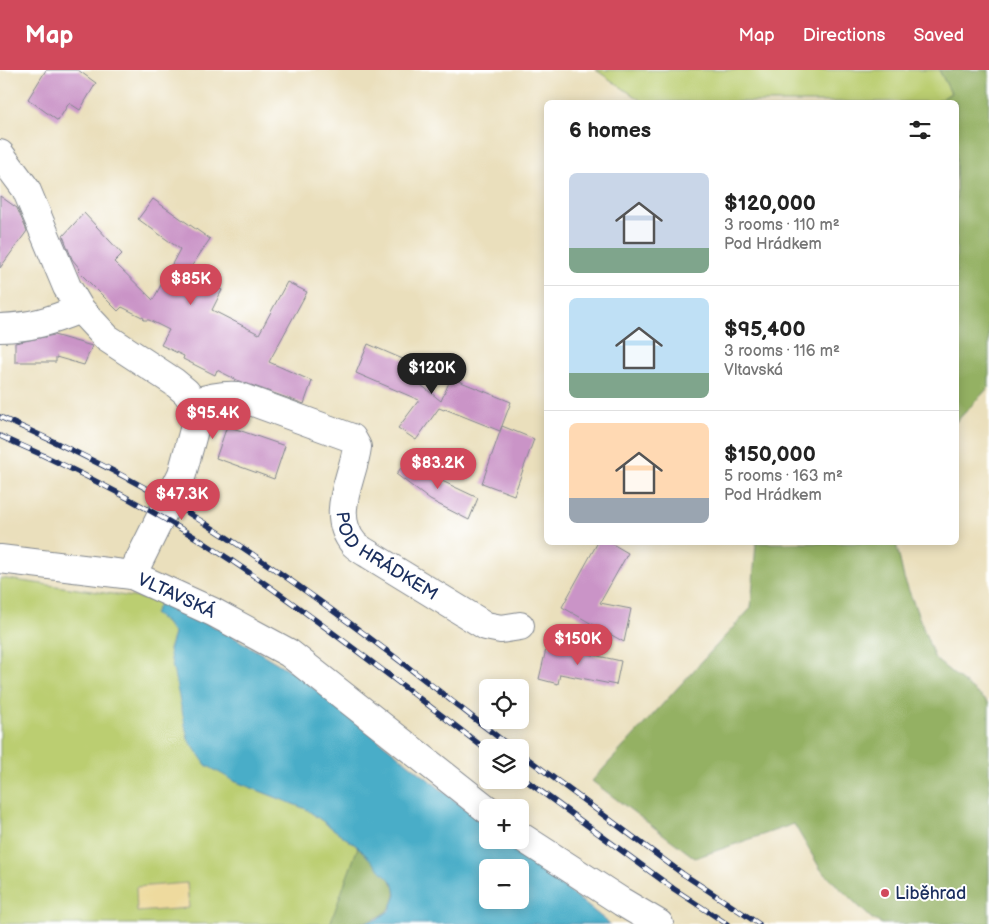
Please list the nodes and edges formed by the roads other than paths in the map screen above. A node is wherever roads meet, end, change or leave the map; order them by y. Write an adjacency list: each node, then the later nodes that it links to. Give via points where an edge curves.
1 (0, 154): 2 (street, via 26,189 67,287)
2 (80, 309): 3 (street, via 44,323); 4 (street, via 107,338 174,382)
3 (0, 328)
4 (194, 403): 6 (street, VLTAVSKÁ, via 195,426 182,474); 7 (street, POD HRÁDKEM, via 226,395 237,396 352,438 357,447 344,497 343,524 354,544 486,626 501,629)
5 (0, 559): 6 (street)
6 (132, 575): 8 (street, VLTAVSKÁ, via 213,612 289,653)
7 (520, 626)
8 (479, 803)
9 (529, 843): 10 (street)
10 (626, 913): 11 (street)
11 (659, 924)

